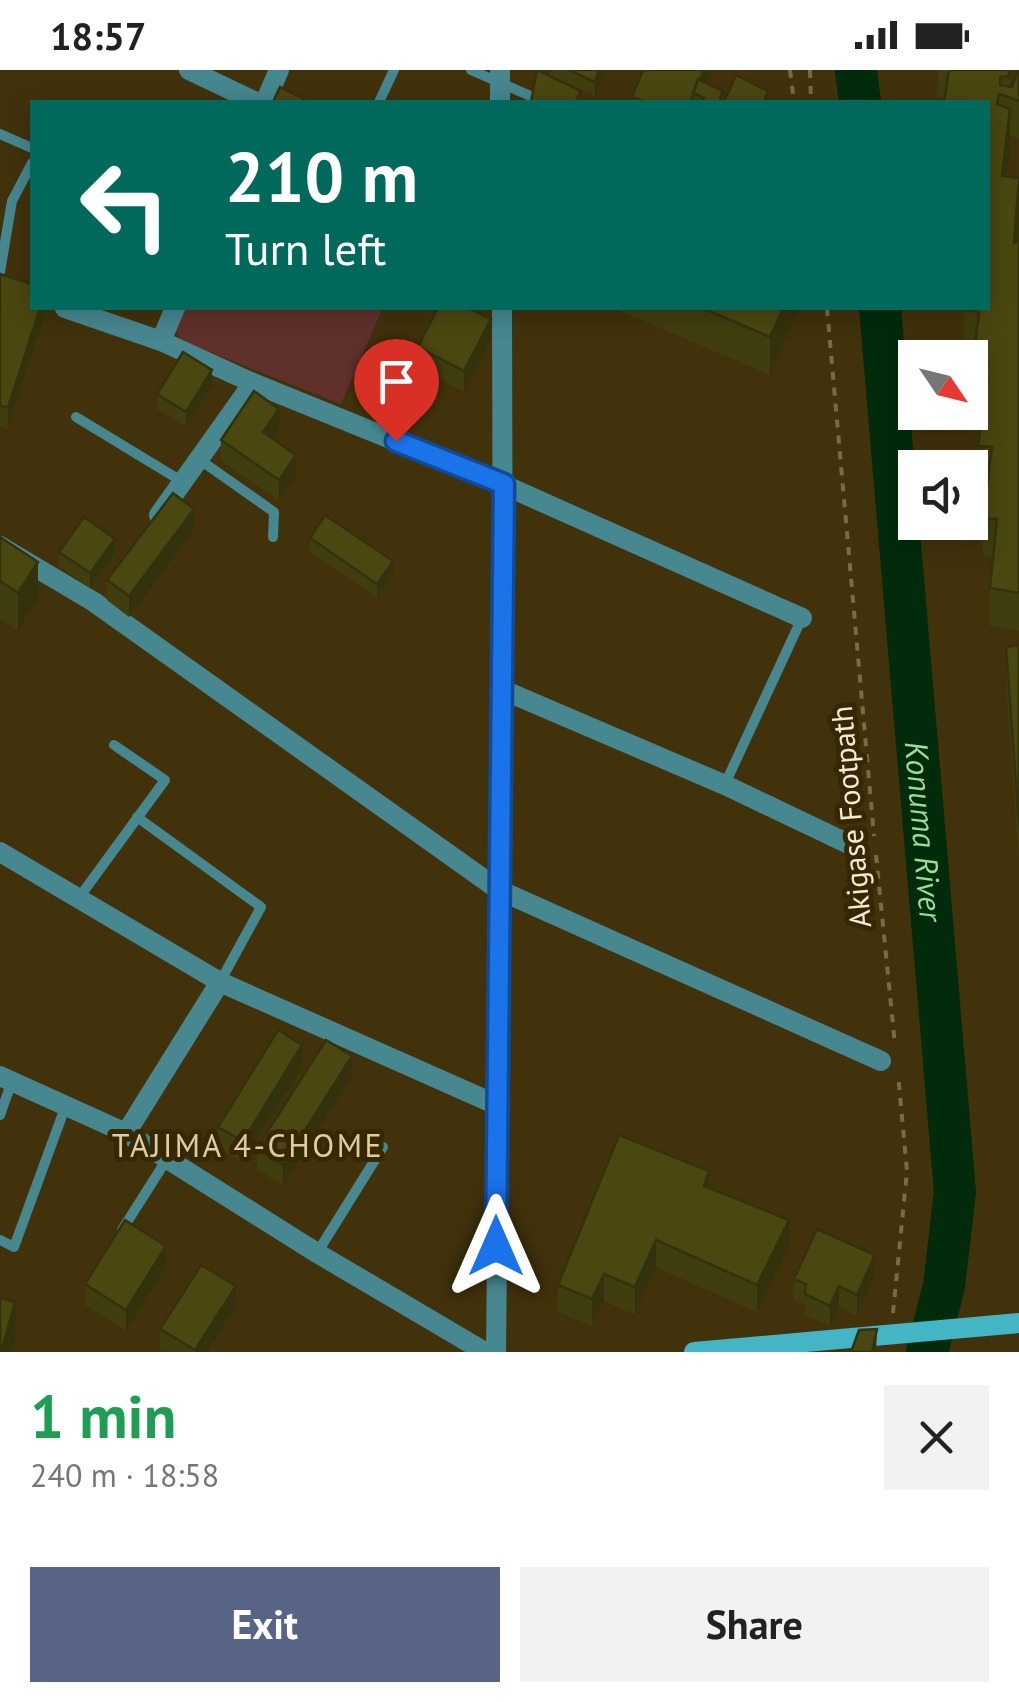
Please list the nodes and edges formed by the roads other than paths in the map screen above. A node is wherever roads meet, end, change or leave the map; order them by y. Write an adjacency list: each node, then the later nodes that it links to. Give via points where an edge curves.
1 (189, 70): 6 (street)
2 (279, 70): 7 (street)
3 (394, 70): 8 (lane)
4 (470, 70): 5 (lane)
5 (500, 86): 9 (lane)
6 (252, 100)
7 (267, 100)
8 (380, 100)
9 (538, 100)
10 (0, 134): 11 (lane)
11 (30, 147)
12 (30, 167): 13 (lane, via 12,201)
13 (0, 272)
14 (72, 310): 17 (street)
15 (174, 310): 17 (street)
16 (502, 310): 22 (street)
17 (161, 341): 18 (street)
18 (254, 382): 20 (street); 22 (street)
19 (76, 417): 21 (lane)
20 (200, 460): 21 (street); 24 (lane, via 274,512)
21 (184, 482): 23 (street)
22 (504, 484): 26 (street); 27 (street)
23 (150, 527)
24 (273, 537)
25 (0, 546): 33 (street, via 100,594)
26 (802, 618): 29 (lane)
27 (503, 690): 29 (street); 33 (street)
28 (114, 746): 30 (lane, via 165,780)
29 (725, 785): 31 (street)
30 (137, 818): 34 (lane); 35 (lane, via 261,907)
31 (855, 847)
32 (0, 852): 34 (street)
33 (499, 890): 36 (street); 39 (street)
34 (77, 900): 35 (street)
35 (220, 982): 39 (street); 41 (street)
36 (891, 1059)
37 (6, 1078): 38 (street); 40 (lane)
38 (66, 1104): 41 (street); 44 (lane, via 14,1248)
39 (498, 1105): 49 (street)
40 (0, 1115)
41 (126, 1133): 43 (street)
42 (383, 1147): 46 (lane)
43 (168, 1159): 45 (lane); 46 (street)
44 (0, 1240)
45 (114, 1243)
46 (317, 1252): 48 (street)
47 (1019, 1323): 50 (main road, via 897,1328)
48 (485, 1352)
49 (496, 1352)
50 (694, 1352)

